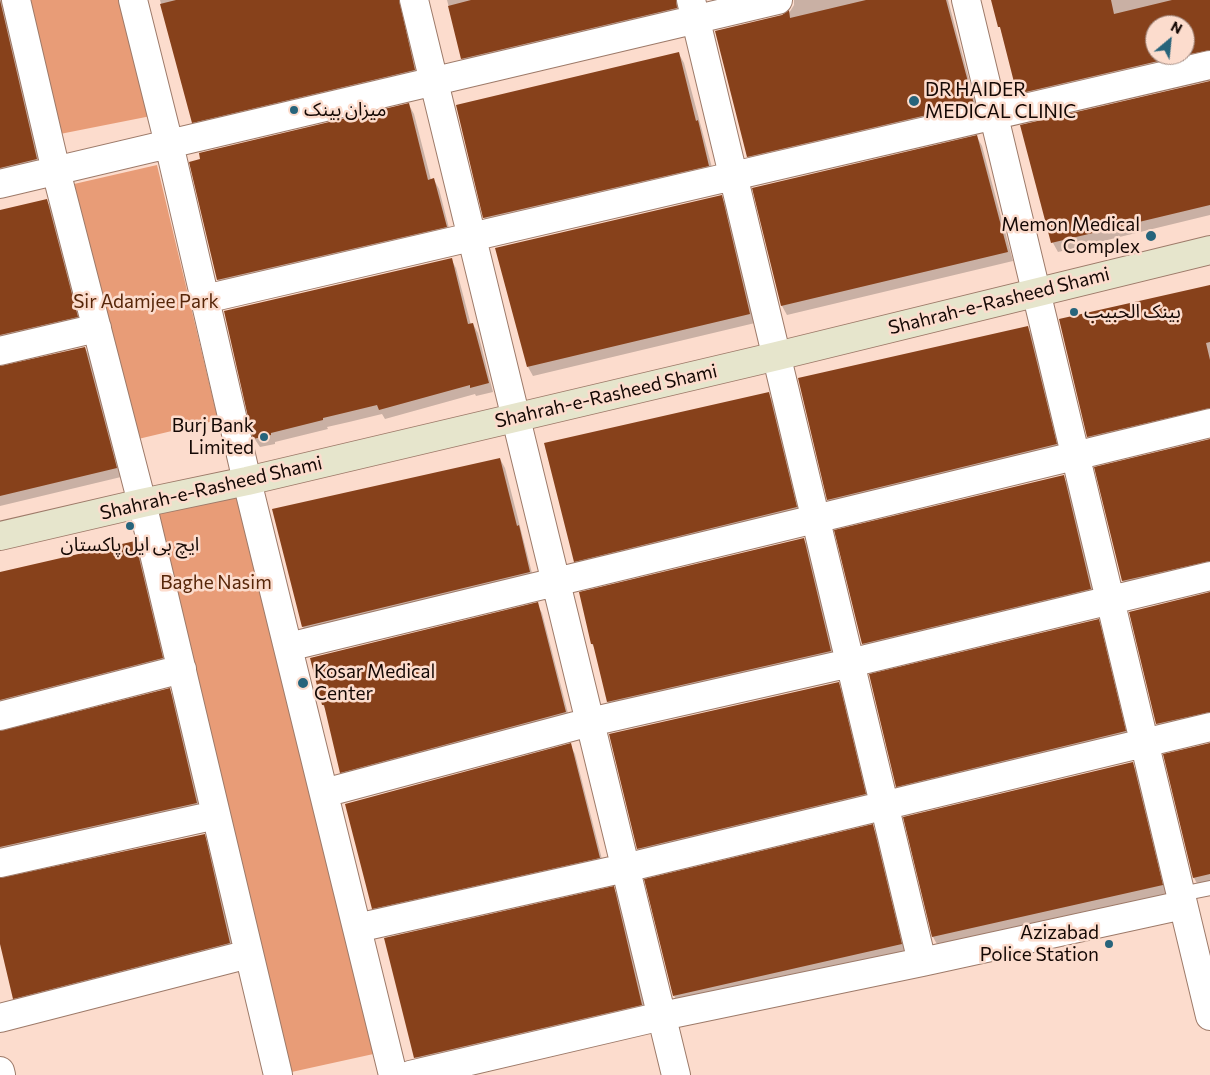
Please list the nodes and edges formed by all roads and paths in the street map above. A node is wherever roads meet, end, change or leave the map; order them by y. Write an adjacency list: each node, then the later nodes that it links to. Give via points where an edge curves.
1 (133, 0): 10 (street)
2 (414, 0): 8 (street)
3 (778, 0): 5 (street)
4 (966, 0): 9 (street)
5 (693, 10): 8 (street); 12 (street)
6 (12, 14): 11 (street)
7 (1210, 66): 9 (street)
8 (434, 82): 10 (street); 14 (street)
9 (993, 116): 12 (street); 16 (street)
10 (169, 144): 11 (street); 17 (street)
11 (56, 171): 13 (street); 18 (street)
12 (733, 176): 14 (street); 20 (street)
13 (0, 184)
14 (472, 237): 17 (street); 21 (street)
15 (1210, 250): 16 (street, Shahrah-e-Rasheed Shami)
16 (1036, 292): 20 (street, Shahrah-e-Rasheed Shami); 23 (street)
17 (205, 299): 24 (street)
18 (97, 328): 19 (street); 25 (street)
19 (0, 351)
20 (776, 356): 21 (street, Shahrah-e-Rasheed Shami); 26 (street)
21 (516, 417): 24 (street, Shahrah-e-Rasheed Shami); 29 (street)
22 (1210, 423): 23 (street)
23 (1075, 456): 26 (street); 30 (street)
24 (247, 481): 25 (street, Shahrah-e-Rasheed Shami); 31 (street)
25 (142, 503): 27 (street, Shahrah-e-Rasheed Shami); 33 (street)
26 (815, 518): 29 (street); 32 (street)
27 (0, 536)
28 (1210, 576): 30 (street)
29 (556, 581): 31 (street); 35 (street)
30 (1110, 601): 32 (street); 37 (street)
31 (288, 648): 38 (street)
32 (850, 662): 35 (street); 39 (street)
33 (182, 669): 34 (street); 40 (street)
34 (0, 716)
35 (590, 722): 38 (street); 42 (street)
36 (1210, 727): 37 (street)
37 (1144, 743): 39 (street); 44 (street)
38 (324, 793): 45 (street)
39 (884, 806): 42 (street); 47 (street)
40 (216, 815): 41 (street); 46 (street)
41 (0, 863)
42 (625, 868): 45 (street); 48 (street)
43 (1210, 888): 44 (lane)
44 (1182, 900): 47 (street); 49 (street)
45 (357, 928): 54 (street)
46 (249, 954): 50 (street); 53 (street)
47 (922, 962): 48 (street)
48 (662, 1016): 55 (street); 56 (street)
49 (1210, 1016)
50 (0, 1018)
51 (0, 1071): 52 (street)
52 (1, 1075)
53 (278, 1075)
54 (393, 1075)
55 (410, 1075)
56 (676, 1075)

